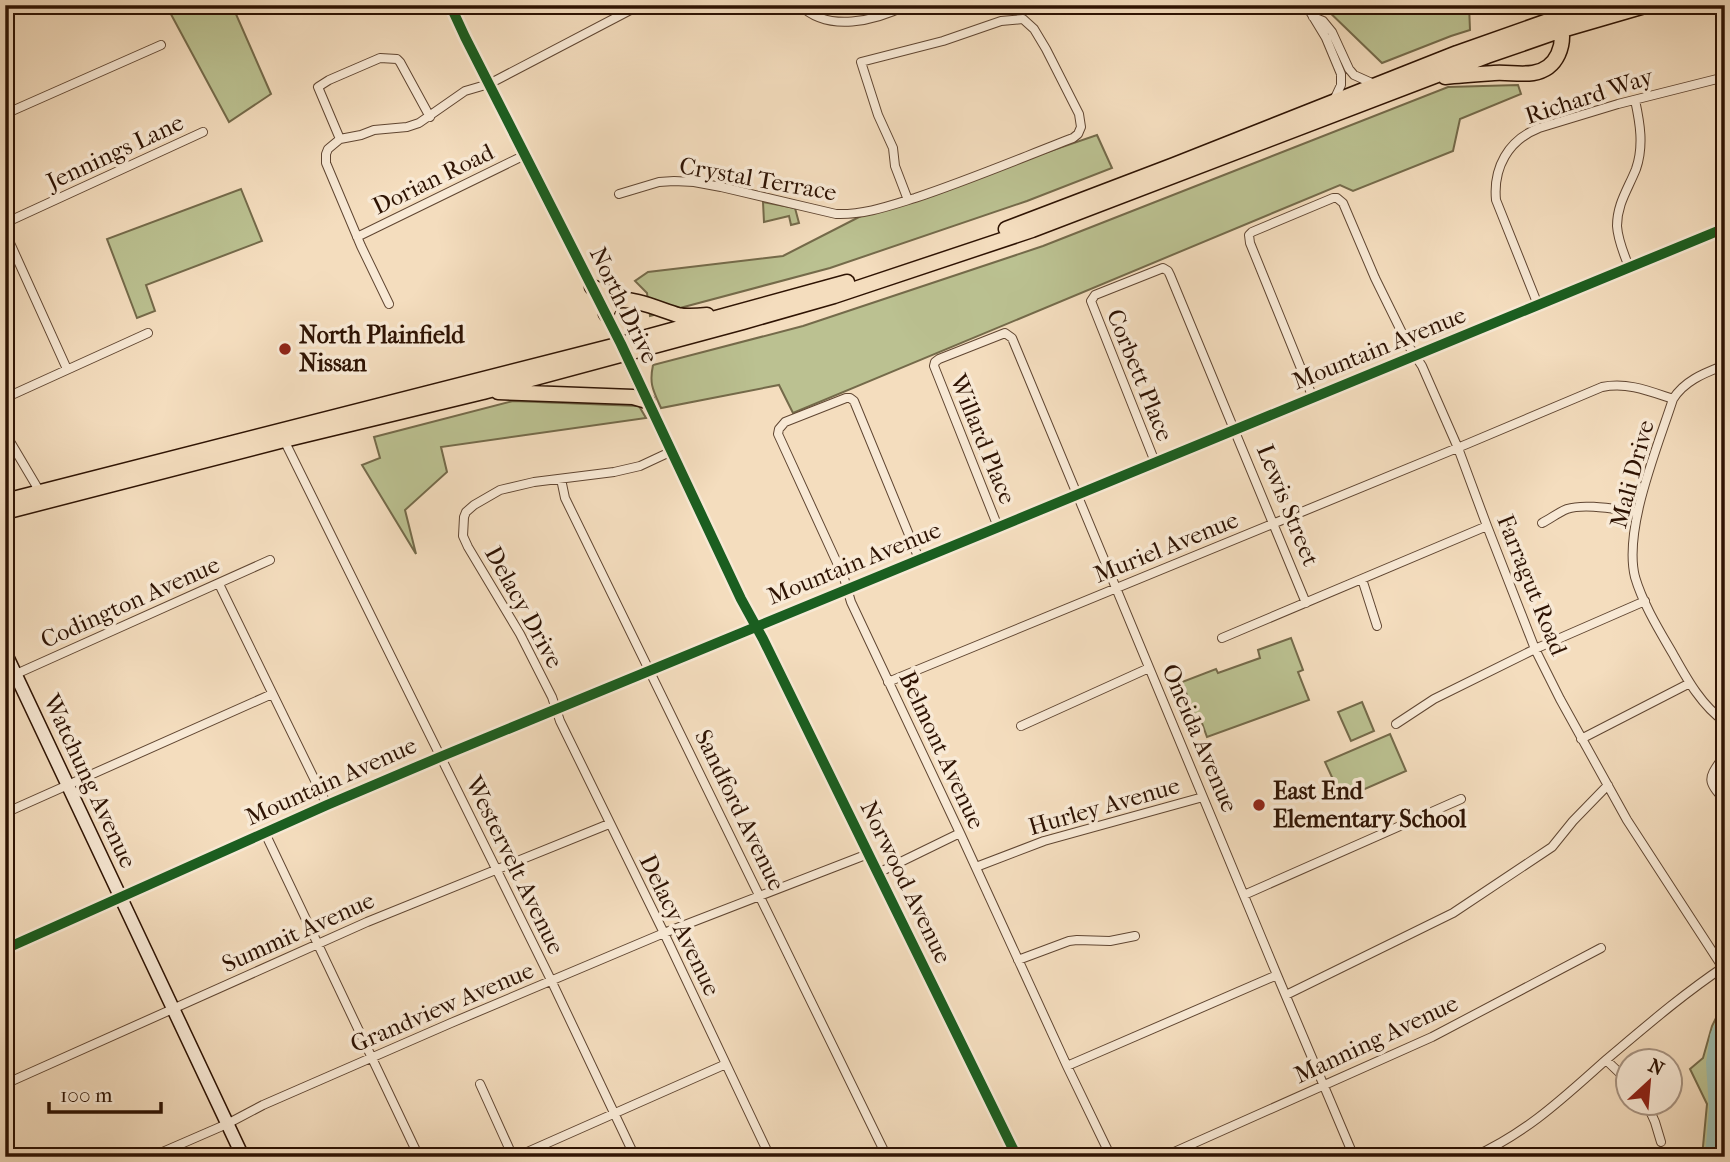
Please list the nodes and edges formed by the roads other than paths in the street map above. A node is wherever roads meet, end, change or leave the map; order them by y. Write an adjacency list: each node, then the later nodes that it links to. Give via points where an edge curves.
1 (640, 5): 13 (street)
2 (800, 5): 3 (street, via 830,22 888,15)
3 (907, 5)
4 (1306, 5): 8 (street)
5 (1602, 5): 9 (highway)
6 (1648, 5): 9 (highway)
7 (451, 7): 13 (street, North Drive)
8 (1313, 18): 14 (street, via 1332,32 1354,75); 16 (street, via 1341,74)
9 (1568, 19): 12 (highway); 12 (highway, via 1558,57 1544,69); 14 (highway, via 1489,41)
10 (161, 45): 17 (street)
11 (1725, 77): 15 (street, Richard Way)
12 (1429, 78): 38 (highway, via 1032,230 834,296)
13 (489, 83): 18 (street, via 465,91); 21 (street, North Drive)
14 (1376, 85): 16 (highway)
15 (1635, 100): 28 (street, via 1640,152 1619,206 1617,227); 33 (street, Richard Way, via 1530,132 1513,145 1500,164 1496,200)
16 (1334, 102): 35 (highway, via 1008,228 858,279)
17 (5, 114)
18 (430, 117): 20 (street, via 407,127); 20 (street, via 400,62 380,58 318,87)
19 (203, 132): 24 (street, Jennings Lane)
20 (340, 139): 27 (street, via 328,149 326,163)
21 (525, 155): 27 (street, Dorian Road); 30 (street, North Drive)
22 (619, 194): 23 (street, Crystal Terrace, via 674,181 721,187 836,214 862,213)
23 (908, 200): 23 (street, Crystal Terrace, via 1078,134 1079,114 1046,48 1023,19 861,62)
24 (5, 223)
25 (5, 232): 41 (street)
26 (1723, 233): 28 (street, Mountain Avenue)
27 (357, 237): 32 (street)
28 (1629, 267): 33 (street, Mountain Avenue)
29 (1166, 269): 47 (street, Lewis Street); 52 (street, Corbett Place, via 1091,301)
30 (592, 287): 31 (highway); 34 (street, North Drive)
31 (627, 300): 34 (highway, via 614,303); 35 (highway, via 679,315)
32 (389, 304)
33 (1538, 305): 39 (street, Mountain Avenue)
34 (606, 314): 38 (street, North Drive)
35 (729, 315): 38 (highway)
36 (148, 333): 41 (street)
37 (1010, 335): 55 (street, Oneida Avenue); 62 (street, Willard Place, via 939,359 934,366)
38 (623, 349): 42 (highway); 46 (street, North Drive); 54 (highway)
39 (1415, 356): 44 (street, Mountain Avenue); 44 (street, Farragut Road, via 1343,203 1333,198 1249,235); 50 (street, Farragut Road)
40 (1725, 365): 45 (street, Mali Drive, via 1684,384)
41 (67, 369): 43 (street)
42 (483, 392): 46 (highway); 49 (highway)
43 (5, 398)
44 (1313, 398): 47 (street, Mountain Avenue)
45 (1673, 399): 50 (street, Muriel Avenue, via 1623,384 1602,387); 58 (street, Mali Drive)
46 (647, 401): 51 (street, North Drive)
47 (1234, 430): 52 (street, Mountain Avenue); 60 (street, Lewis Street)
48 (5, 433): 54 (street)
49 (284, 440): 57 (highway); 88 (street, Westervelt Avenue)
50 (1458, 448): 60 (street, Muriel Avenue); 61 (street, Farragut Road)
51 (670, 452): 53 (street, via 629,469); 72 (street, North Drive)
52 (1156, 462): 55 (street, Mountain Avenue)
53 (561, 479): 77 (street, Sandford Avenue, via 565,498); 82 (street, Delacy Drive, via 517,485 489,495 466,512 463,523 463,536 474,559 520,635)
54 (40, 492): 56 (highway)
55 (1077, 494): 62 (street, Mountain Avenue); 67 (street, Oneida Avenue)
56 (5, 501)
57 (5, 512)
58 (1637, 512): 59 (street, via 1575,508); 69 (street, Mali Drive, via 1633,560)
59 (1542, 523)
60 (1273, 524): 67 (street, Muriel Avenue); 70 (street, Lewis Street)
61 (1487, 526): 65 (street); 74 (street, Farragut Road)
62 (998, 527): 63 (street, Mountain Avenue)
63 (919, 559): 68 (street, Mountain Avenue); 68 (street, Belmont Avenue, via 854,401 846,398 785,422 778,434)
64 (271, 560): 66 (street, Codington Avenue)
65 (1362, 579): 70 (street); 71 (street)
66 (219, 584): 78 (street, Codington Avenue); 81 (street)
67 (1116, 588): 76 (street, Oneida Avenue); 79 (street, Muriel Avenue)
68 (848, 589): 72 (street, Mountain Avenue); 79 (street, Belmont Avenue)
69 (1645, 601): 74 (street); 80 (street, Mali Drive)
70 (1306, 603): 73 (street)
71 (1377, 625)
72 (756, 627): 77 (street, Mountain Avenue); 99 (street, Norwood Avenue)
73 (1222, 638)
74 (1535, 649): 84 (street, via 1434,699); 86 (street, Farragut Road)
75 (5, 652): 78 (main road, Watchung Avenue)
76 (1149, 668): 85 (street); 91 (street, Oneida Avenue)
77 (650, 670): 82 (street, Mountain Avenue); 104 (street, Sandford Avenue)
78 (11, 677): 89 (main road, Watchung Avenue)
79 (888, 682): 97 (street, Belmont Avenue)
80 (1690, 683): 83 (street, Mali Drive, via 1711,712); 86 (street)
81 (272, 694): 89 (street); 94 (street)
82 (555, 709): 88 (street, Mountain Avenue); 96 (street, Delacy Avenue)
83 (1725, 722)
84 (1396, 724)
85 (1021, 726)
86 (1581, 738): 90 (street, Farragut Road)
87 (1725, 754): 93 (street, via 1711,781)
88 (440, 757): 94 (street, Mountain Avenue); 101 (street, Westervelt Avenue)
89 (69, 785): 95 (street); 105 (main road, Watchung Avenue)
90 (1608, 785): 112 (street, Farragut Road); 115 (street, via 1552,847 1453,913)
91 (1203, 797): 100 (street, Hurley Avenue, via 1044,841); 103 (street, Oneida Avenue)
92 (1461, 799): 103 (street)
93 (1725, 800)
94 (327, 805): 98 (street, Mountain Avenue)
95 (5, 813)
96 (609, 824): 101 (street, Summit Avenue); 106 (street, Delacy Avenue)
97 (960, 832): 100 (street, Belmont Avenue); 102 (street)
98 (265, 833): 105 (street, Mountain Avenue); 108 (street)
99 (868, 853): 102 (street, Norwood Avenue); 104 (street, Grandview Avenue)
100 (976, 867): 111 (street, Belmont Avenue)
101 (495, 869): 108 (street, Summit Avenue); 114 (street, Westervelt Avenue)
102 (878, 873): 136 (street, Norwood Avenue)
103 (1244, 895): 113 (street, Oneida Avenue)
104 (760, 896): 106 (street, Grandview Avenue); 135 (street, Sandford Avenue)
105 (121, 897): 110 (street, Mountain Avenue); 116 (main road, Watchung Avenue)
106 (664, 933): 114 (street, Grandview Avenue); 119 (street, Delacy Avenue)
107 (1135, 936): 111 (street, via 1069,941)
108 (318, 943): 116 (street, Summit Avenue); 117 (street)
109 (1601, 948): 124 (street, Manning Avenue, via 1432,1037)
110 (5, 949)
111 (1018, 960): 120 (street, Belmont Avenue)
112 (1724, 968): 118 (street)
113 (1277, 975): 115 (street, Oneida Avenue); 120 (street)
114 (551, 980): 117 (street, Grandview Avenue); 125 (street, Westervelt Avenue)
115 (1286, 995): 124 (street, Oneida Avenue)
116 (173, 1009): 122 (street, Summit Avenue); 127 (main road, Watchung Avenue)
117 (371, 1058): 127 (street, Grandview Avenue); 131 (street)
118 (1606, 1060): 121 (street); 140 (street, via 1522,1130)
119 (726, 1064): 125 (street); 134 (street, Delacy Avenue)
120 (1067, 1066): 137 (street, Belmont Avenue)
121 (1614, 1067)
122 (5, 1084)
123 (480, 1084): 132 (street)
124 (1324, 1084): 138 (street, Manning Avenue); 139 (street, Oneida Avenue)
125 (614, 1113): 132 (street); 133 (street, Westervelt Avenue)
126 (1652, 1116): 128 (street)
127 (227, 1124): 129 (street, Grandview Avenue); 130 (main road, Watchung Avenue)
128 (1661, 1142)
129 (151, 1157)
130 (243, 1157)
131 (419, 1157)
132 (514, 1157)
133 (635, 1157)
134 (770, 1157)
135 (887, 1157)
136 (1017, 1157)
137 (1111, 1157)
138 (1163, 1157)
139 (1354, 1157)
140 (1473, 1157)

